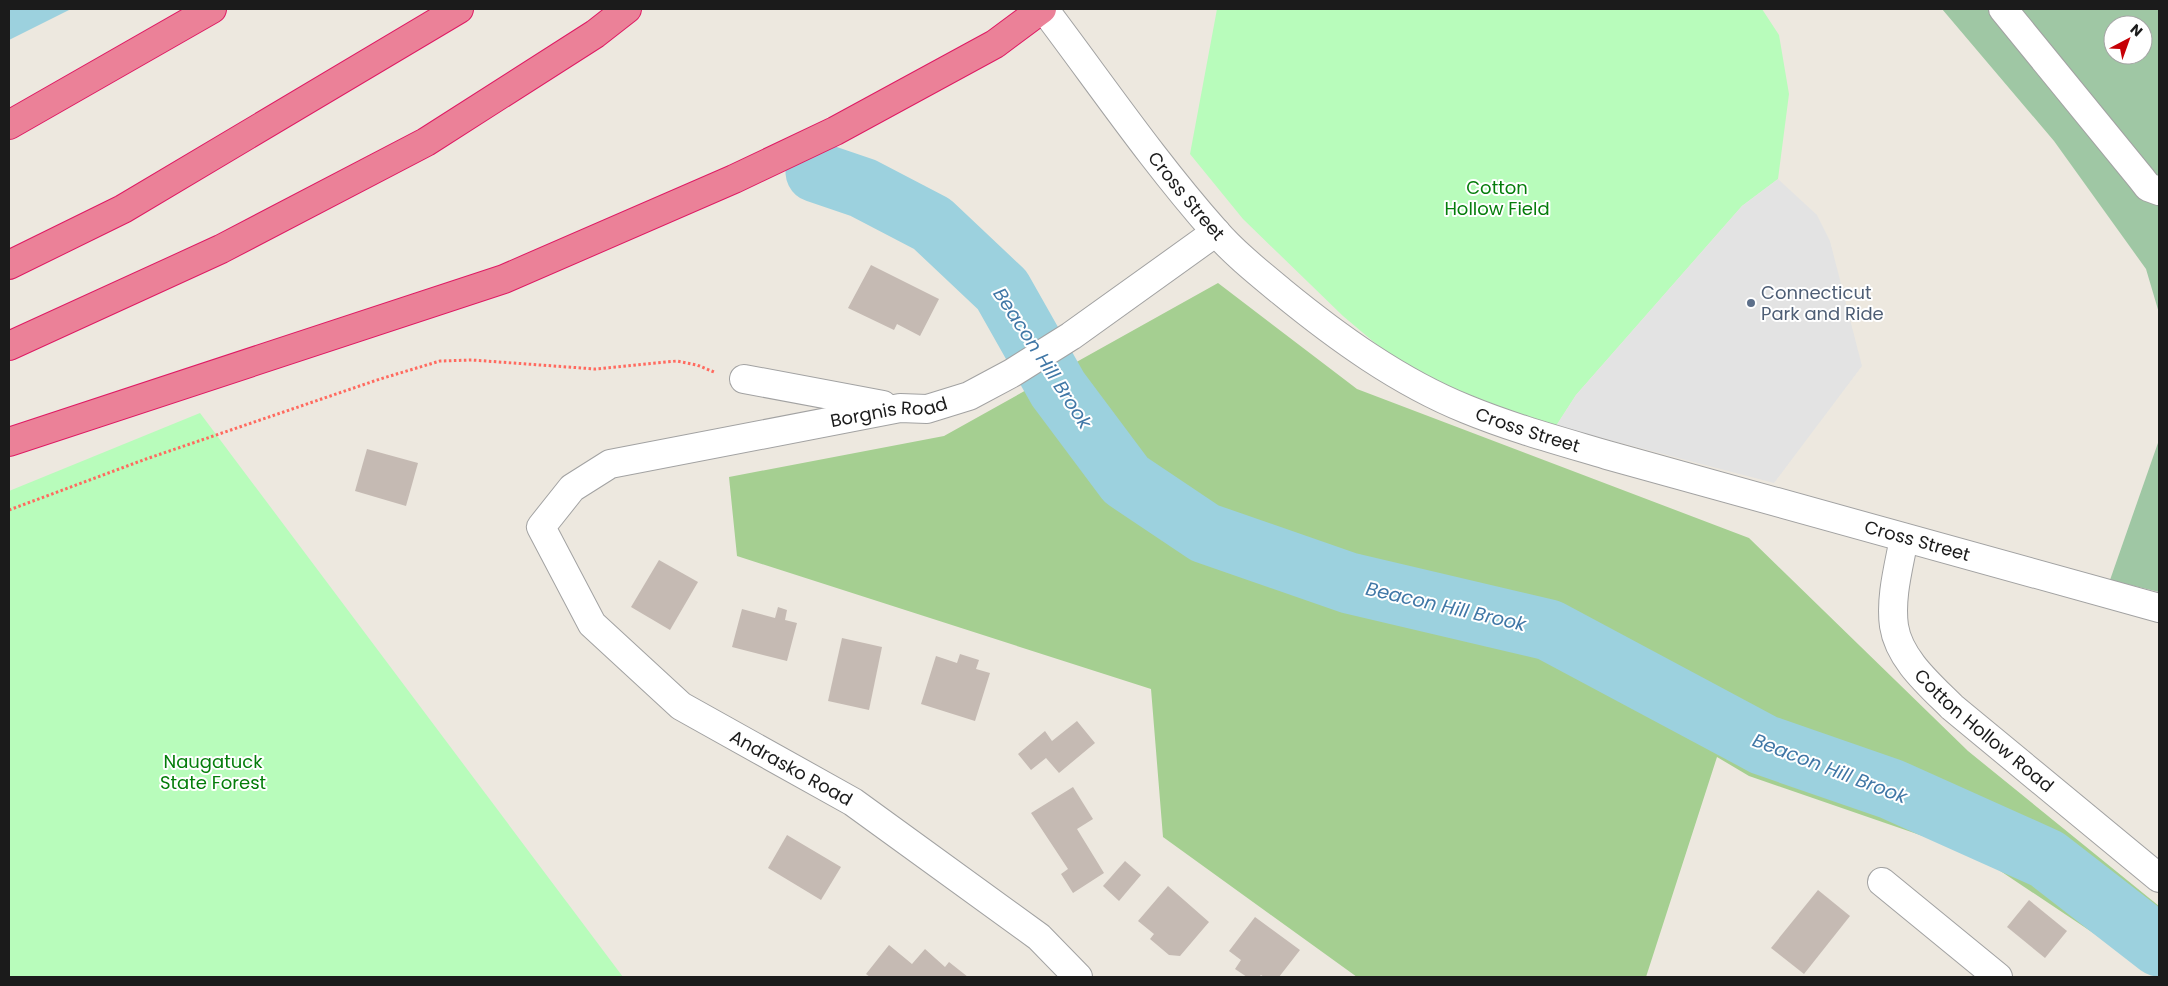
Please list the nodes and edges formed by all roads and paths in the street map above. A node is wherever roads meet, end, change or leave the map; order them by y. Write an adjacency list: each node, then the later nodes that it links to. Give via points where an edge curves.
1 (212, 9): 6 (highway)
2 (459, 9): 9 (highway, via 123,209)
3 (627, 9): 10 (highway, via 595,34 426,142 221,249)
4 (1043, 9): 8 (street, Cross Street); 13 (highway, via 995,44 835,131 734,179 504,278)
5 (2003, 9): 7 (street, via 2148,187)
6 (9, 125)
7 (2159, 191)
8 (1216, 232): 12 (street, Borgnis Road, via 1012,374 969,396 927,409); 16 (street, Cross Street, via 1313,318 1382,364 1465,409 1607,455)
9 (9, 265)
10 (9, 346)
11 (744, 379): 12 (street); 14 (path, via 677,362 595,369 472,360 440,361 146,459)
12 (900, 408): 15 (street, Borgnis Road, via 610,464 572,488)
13 (9, 442)
14 (9, 510)
15 (541, 527): 20 (street, Andrasko Road, via 592,624 681,706 853,802 1039,937)
16 (1904, 538): 17 (street, Cross Street); 18 (street, Cotton Hollow Road, via 1893,606 1894,628 1920,676 1952,707)
17 (2159, 608)
18 (2159, 878)
19 (1882, 882): 21 (street)
20 (1078, 977)
21 (1998, 977)

